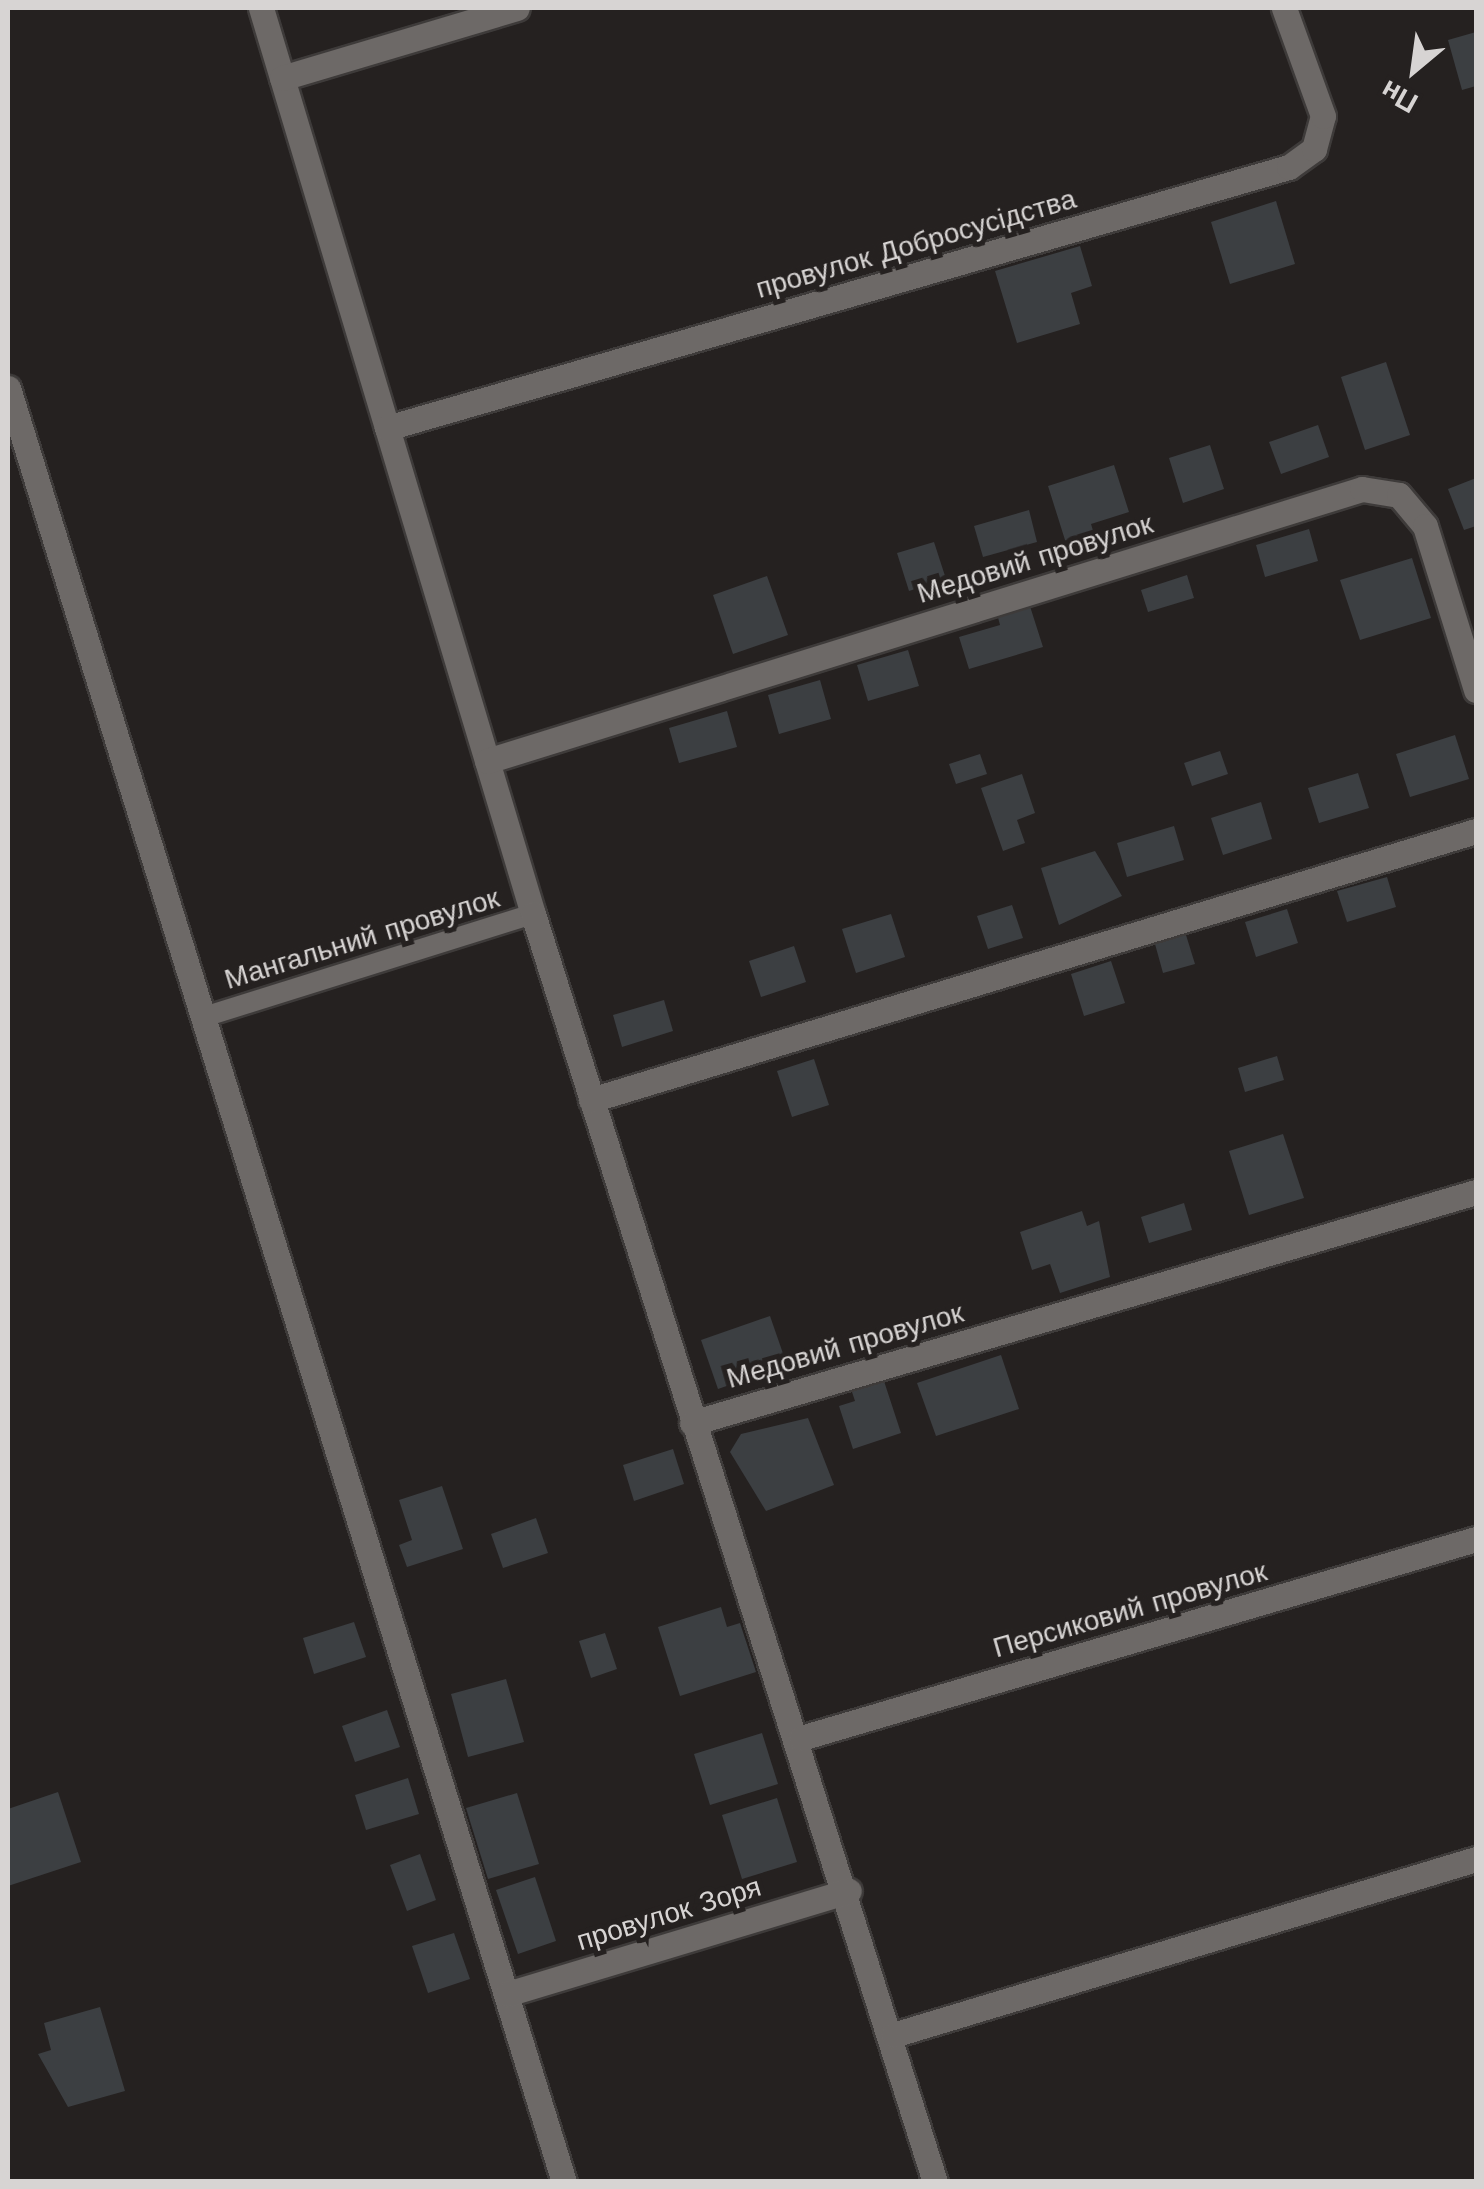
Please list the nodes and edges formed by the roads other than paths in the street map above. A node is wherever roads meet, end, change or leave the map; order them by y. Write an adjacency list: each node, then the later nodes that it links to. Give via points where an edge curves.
1 (261, 8): 4 (street)
2 (517, 8): 4 (street)
3 (1284, 8): 6 (street, провулок Добросусідства, via 1323,116 1314,149 1289,167)
4 (282, 78): 6 (street)
5 (8, 388): 12 (street)
6 (387, 428): 9 (street)
7 (1467, 629): 8 (street, Медовий провулок); 9 (street, Медовий провулок, via 1414,508 1399,495 1362,489)
8 (1476, 690)
9 (487, 761): 11 (street)
10 (1476, 831): 13 (street)
11 (533, 914): 12 (lane, Мангальний провулок); 13 (street)
12 (207, 1016): 20 (street)
13 (591, 1100): 15 (street)
14 (1476, 1192): 15 (street, Медовий провулок)
15 (692, 1423): 17 (street)
16 (1476, 1539): 17 (street, Персиковий провулок)
17 (801, 1738): 19 (street)
18 (1476, 1859): 21 (street)
19 (849, 1892): 20 (street, провулок Зоря); 21 (street)
20 (507, 1994): 22 (street)
21 (894, 2035): 23 (street)
22 (564, 2182)
23 (935, 2182)

